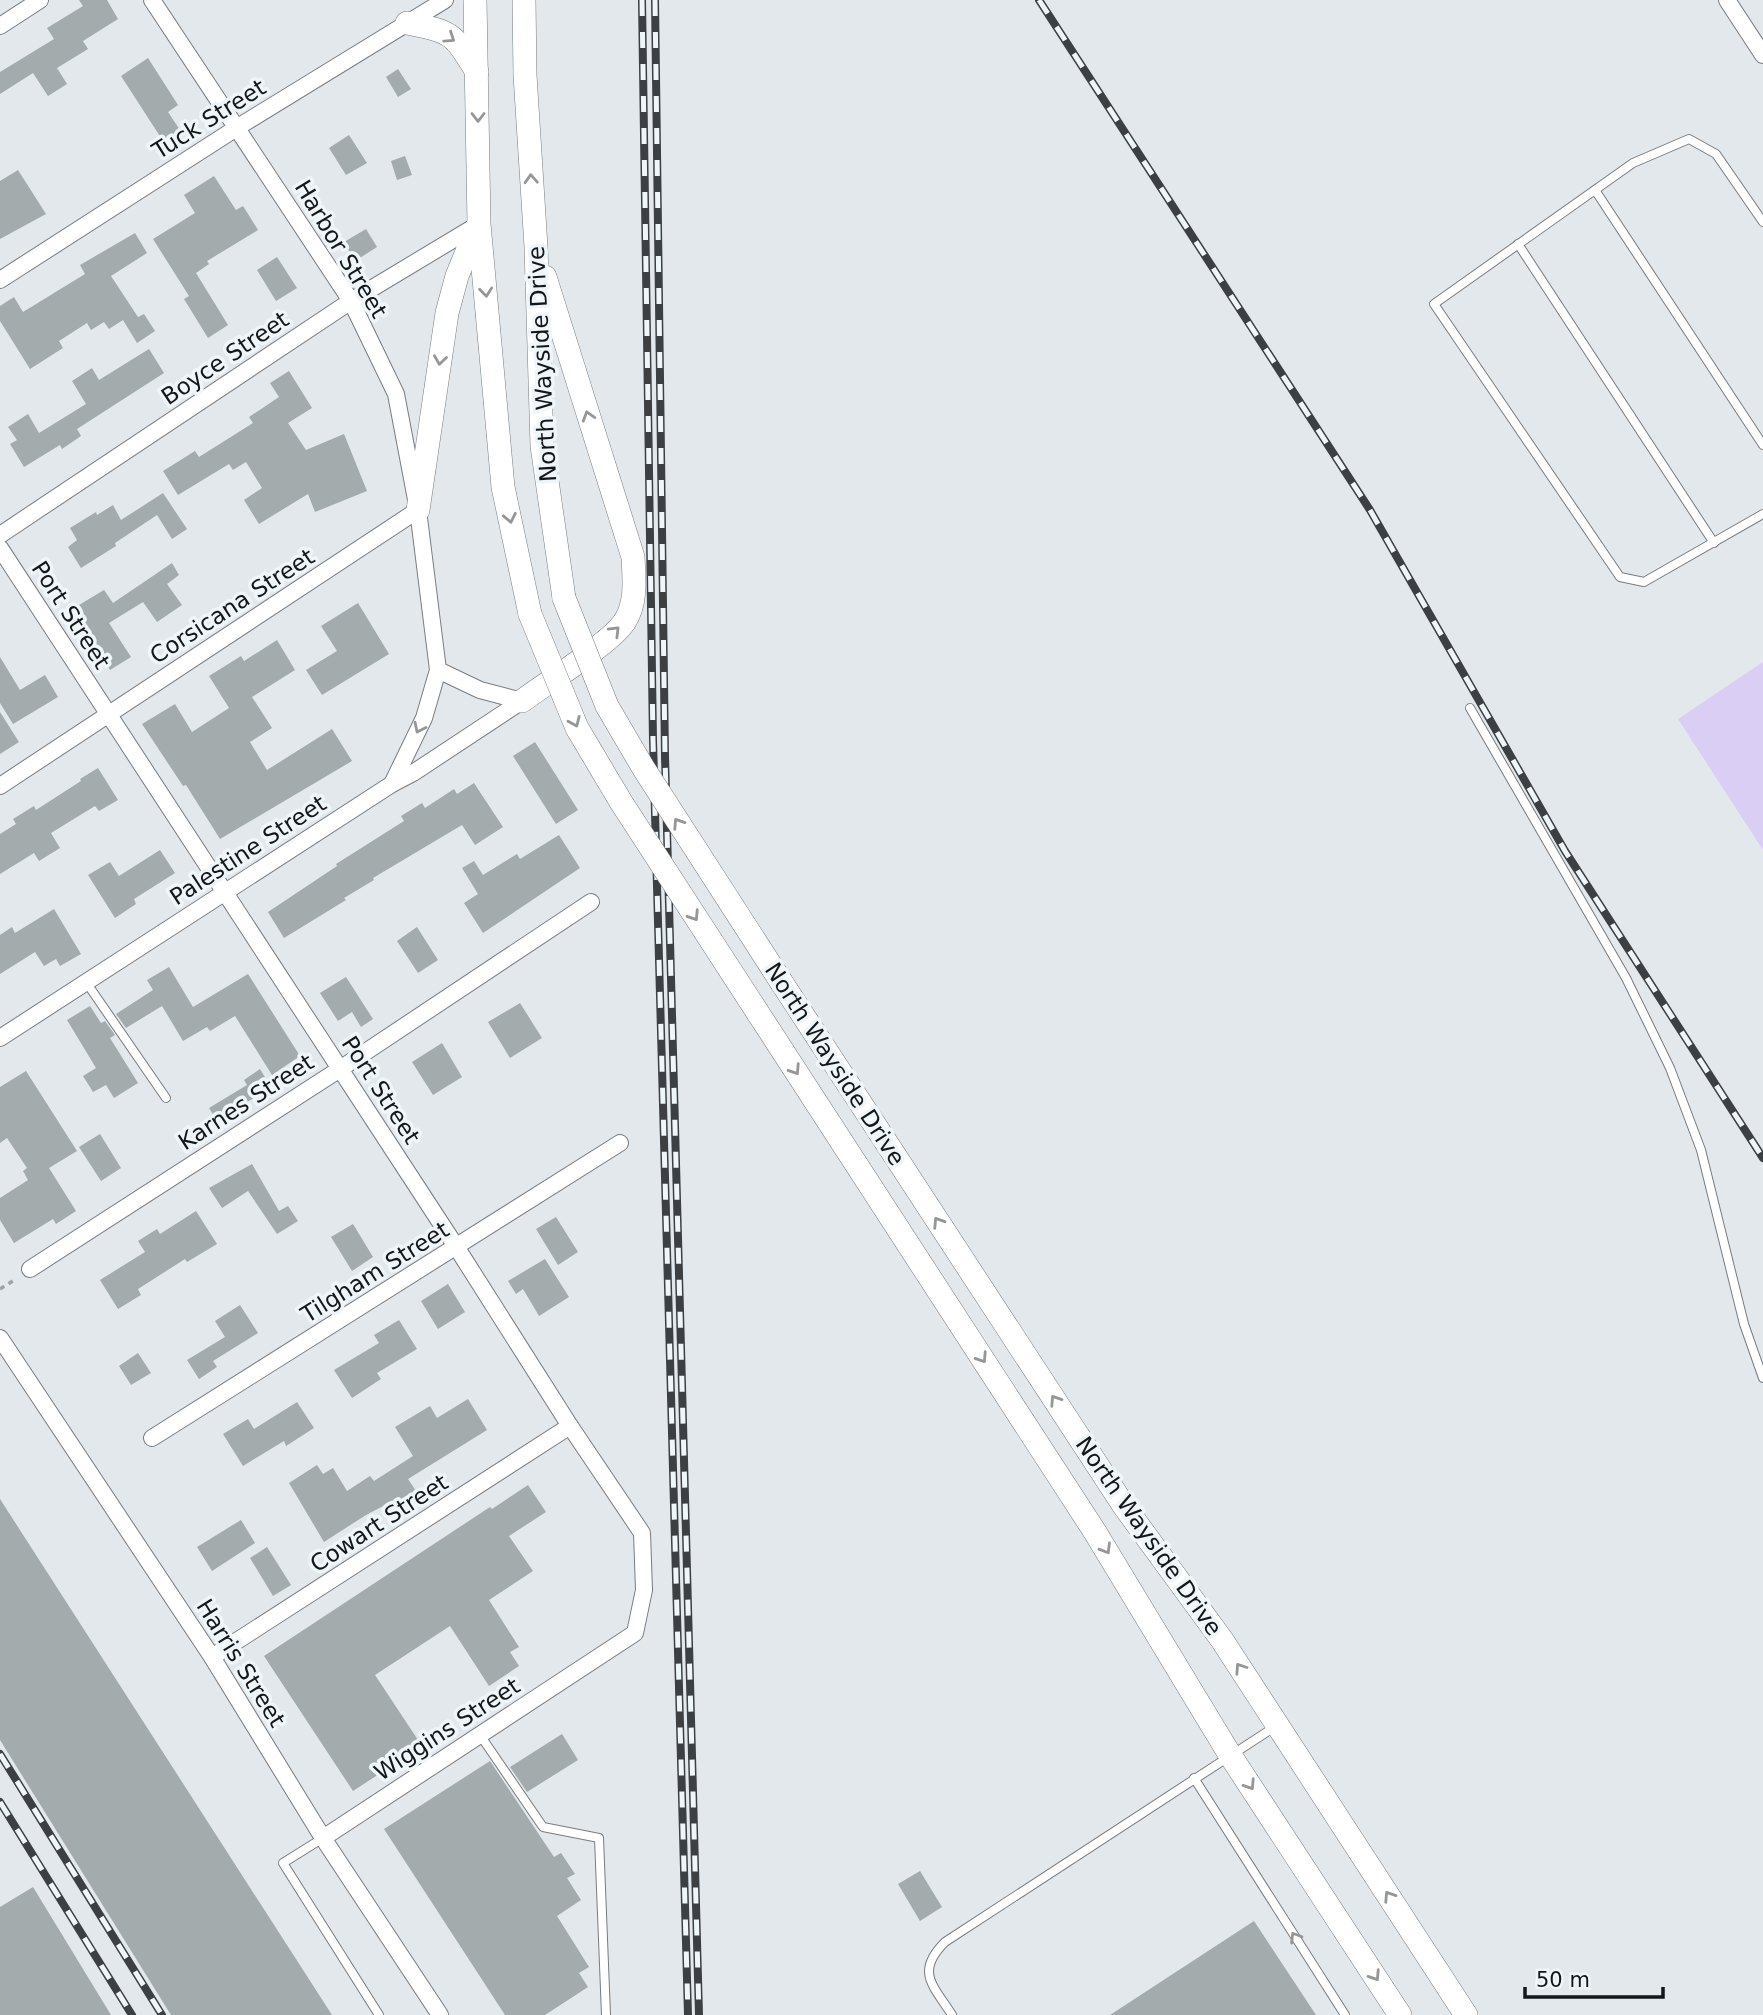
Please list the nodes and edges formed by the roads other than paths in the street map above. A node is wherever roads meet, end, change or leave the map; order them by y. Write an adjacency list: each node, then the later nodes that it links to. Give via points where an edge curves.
1 (40, 0): 8 (street)
2 (152, 0): 11 (street, Harbor Street)
3 (445, 0): 7 (street, Tuck Street)
4 (475, 0): 10 (main road, North Wayside Drive)
5 (524, 0): 16 (main road, North Wayside Drive, one-way to 5)
6 (1727, 0): 9 (street)
7 (407, 23): 10 (main road, one-way to 10, via 453,37); 11 (street, Tuck Street)
8 (0, 26)
9 (1763, 55)
10 (478, 73): 14 (main road, North Wayside Drive, one-way to 14)
11 (238, 127): 17 (street, Tuck Street); 18 (street, Harbor Street)
12 (1595, 190): 13 (lane, via 1633,163 1689,139 1716,154); 15 (lane); 19 (lane)
13 (1763, 222)
14 (479, 224): 18 (street, Boyce Street); 20 (main road, one-way to 20, via 447,313); 48 (main road, North Wayside Drive, one-way to 48, bridge, via 503,487 530,614 577,728 1095,1532)
15 (1518, 244): 23 (lane); 23 (lane, via 1434,304 1620,577 1644,582)
16 (536, 247): 26 (main road, one-way to 16, via 610,637 626,620 634,594 632,557); 46 (main road, North Wayside Drive, one-way to 16, bridge, via 1124,1506 607,706 564,598 542,446)
17 (0, 280)
18 (351, 301): 20 (street, Harbor Street, via 396,394); 22 (street, Boyce Street)
19 (1763, 445)
20 (418, 510): 25 (street, Harbor Street); 28 (street, Corsicana Street)
21 (1763, 514): 23 (lane)
22 (0, 535)
23 (1714, 543)
24 (0, 548): 28 (street, Port Street)
25 (438, 670): 26 (street, via 480,690); 29 (street, one-way to 29, via 424,718)
26 (522, 701): 29 (street, Palestine Street)
27 (1470, 708): 41 (lane, via 1626,978 1670,1068 1701,1150 1744,1324)
28 (108, 715): 30 (street, Corsicana Street); 31 (street, Port Street)
29 (392, 784): 31 (street, Palestine Street)
30 (0, 786)
31 (225, 892): 33 (street, Palestine Street); 35 (street, Port Street)
32 (591, 902): 35 (street, Karnes Street)
33 (86, 982): 34 (street, Palestine Street); 36 (lane)
34 (0, 1038)
35 (340, 1069): 38 (street, Port Street); 39 (street, Karnes Street)
36 (166, 1098)
37 (620, 1143): 38 (street, Tilgham Street)
38 (457, 1248): 42 (street, Port Street); 43 (street, Tilgham Street)
39 (30, 1269)
40 (0, 1338): 44 (street, Harris Street)
41 (1763, 1378)
42 (570, 1426): 44 (street, Cowart Street); 45 (street, Port Street, via 642,1533 644,1590 635,1633)
43 (152, 1438)
44 (212, 1657): 50 (street, Harris Street)
45 (596, 1659): 47 (street, Wiggins Street)
46 (1278, 1725): 48 (lane); 57 (main road, North Wayside Drive, one-way to 46)
47 (480, 1735): 50 (street, Wiggins Street); 53 (lane, via 543,1827 598,1838)
48 (1230, 1755): 49 (lane); 56 (main road, North Wayside Drive, one-way to 56)
49 (1194, 1778): 54 (lane, via 938,1948 928,1969); 55 (lane, one-way to 49)
50 (323, 1838): 51 (lane, via 282,1863); 52 (street, Harris Street)
51 (379, 2015)
52 (440, 2015)
53 (606, 2015)
54 (952, 2015)
55 (1345, 2015)
56 (1400, 2015)
57 (1466, 2015)

